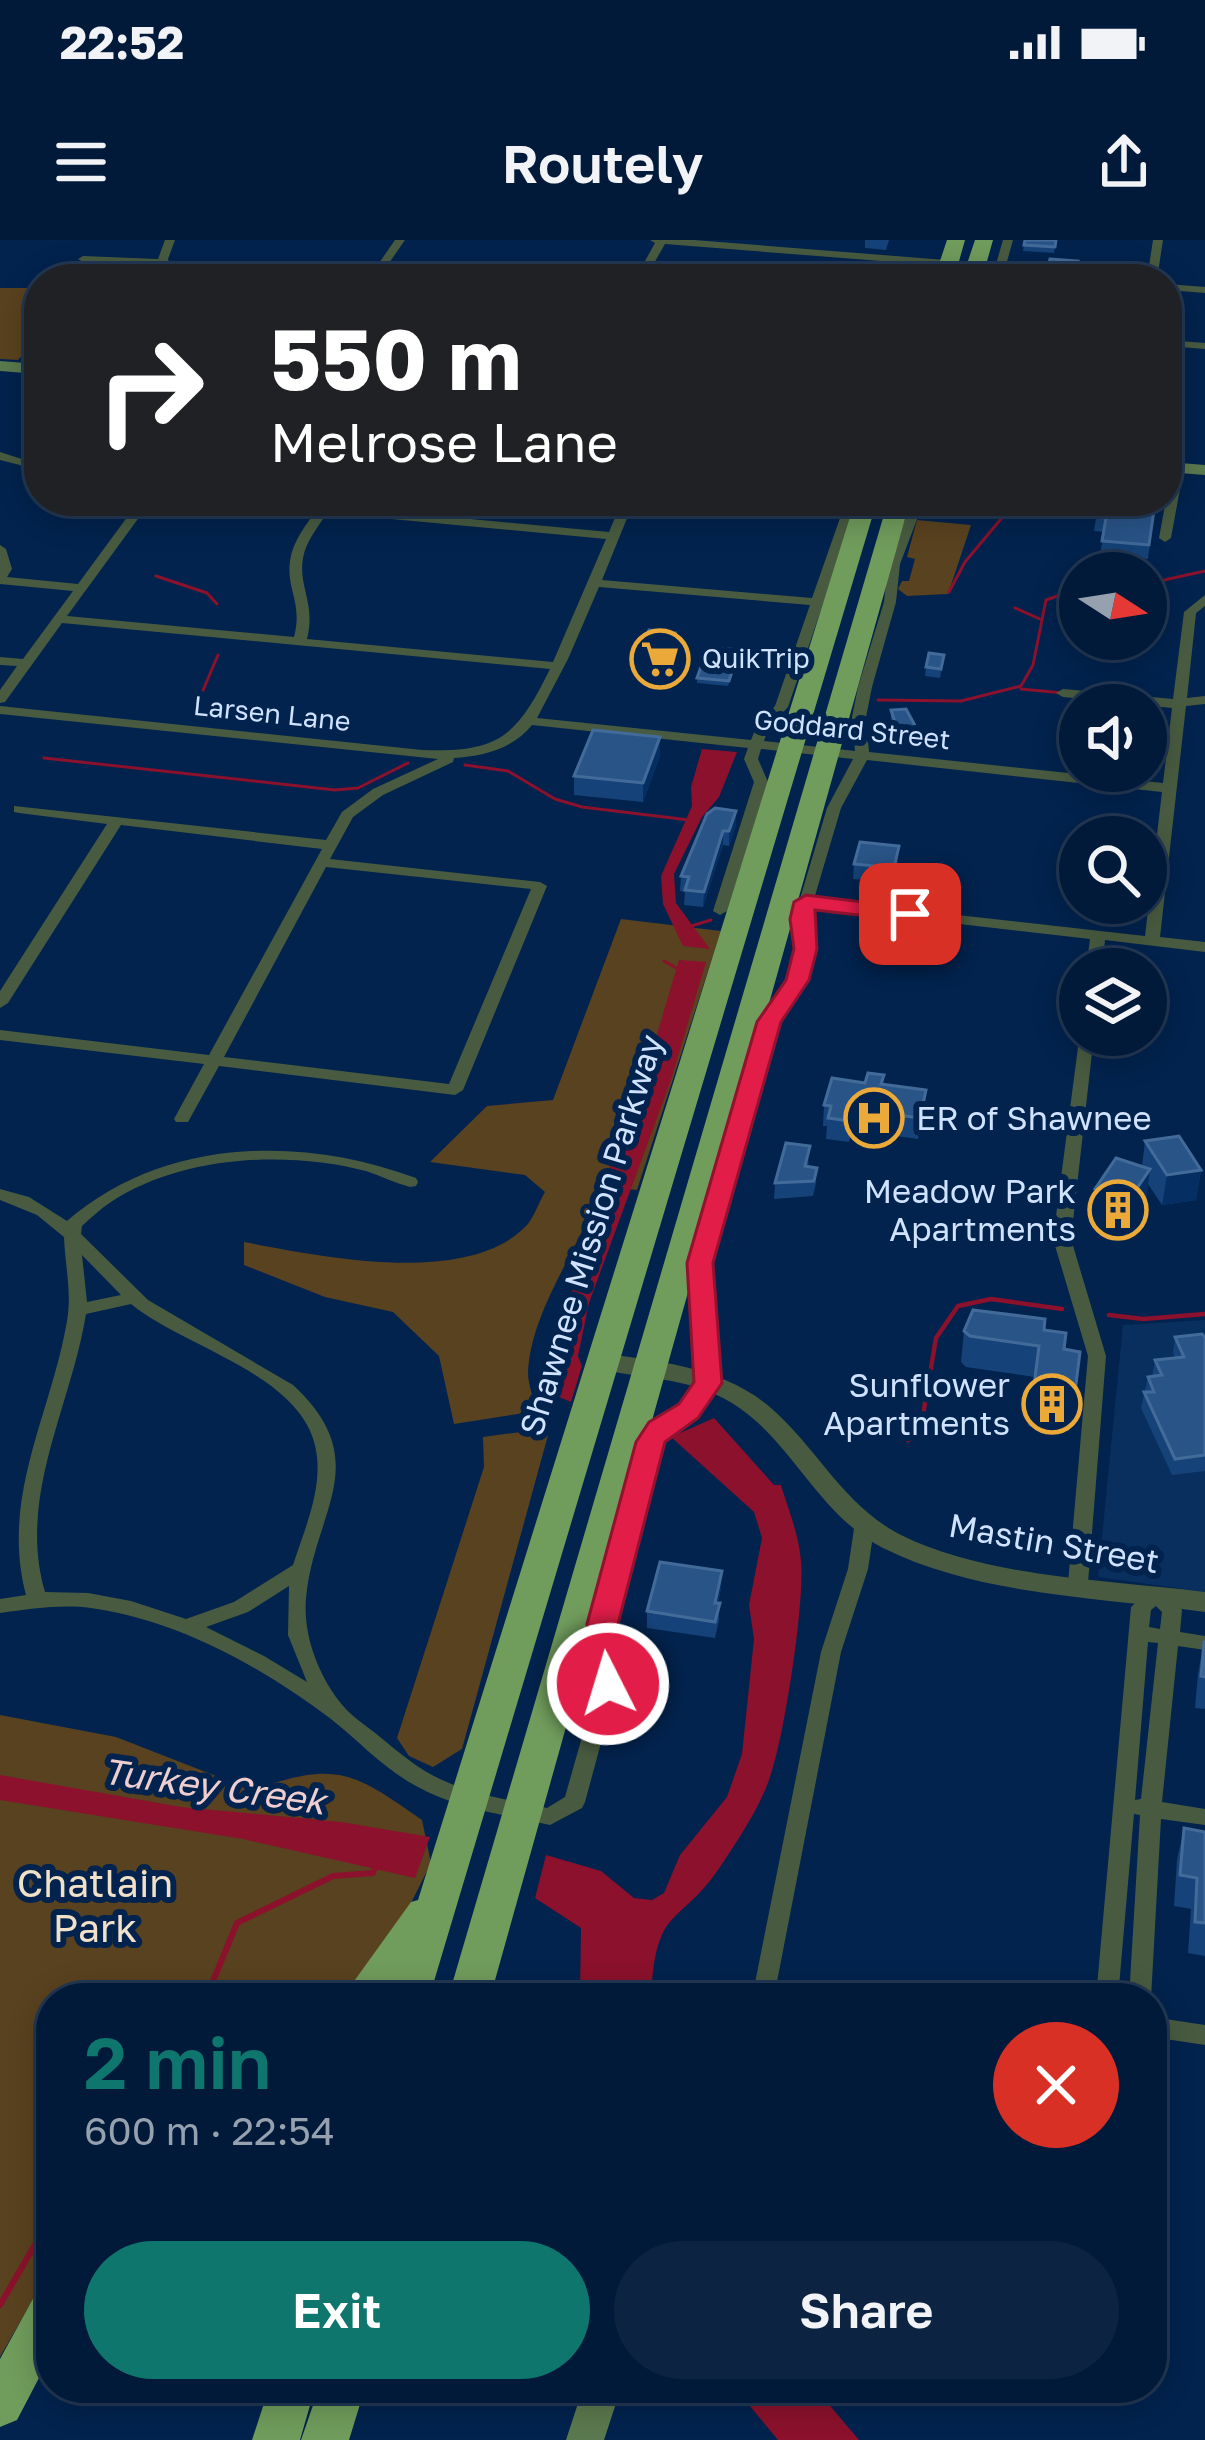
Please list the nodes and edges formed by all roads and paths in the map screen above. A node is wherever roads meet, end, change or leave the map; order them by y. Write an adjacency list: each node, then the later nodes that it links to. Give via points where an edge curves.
1 (170, 240): 7 (street)
2 (913, 240): 6 (street)
3 (658, 241): 6 (street)
4 (83, 259): 5 (street)
5 (100, 260): 7 (street); 8 (street)
6 (908, 260): 9 (street)
7 (163, 262)
8 (98, 264)
9 (922, 264)
10 (134, 516): 24 (street)
11 (320, 516): 28 (street, via 297,554 308,609)
12 (428, 516): 19 (street)
13 (622, 516): 19 (street)
14 (846, 516): 26 (street)
15 (861, 516): 39 (highway, Shawnee Mission Parkway)
16 (895, 516): 40 (highway)
17 (913, 516): 42 (street, via 865,687)
18 (1167, 516): 20 (street)
19 (613, 536): 23 (street)
20 (1165, 538)
21 (0, 549): 22 (street)
22 (0, 579): 24 (street)
23 (593, 583): 26 (street); 31 (street)
24 (81, 588): 27 (street)
25 (1201, 601): 35 (street, via 1190,612)
26 (814, 602): 38 (street, via 781,707)
27 (58, 620): 28 (street); 30 (street)
28 (299, 639): 31 (street)
29 (0, 661): 30 (street)
30 (25, 663): 32 (street)
31 (556, 666): 37 (street)
32 (0, 699)
33 (1205, 700): 35 (street)
34 (1167, 701): 35 (street)
35 (1179, 702): 43 (street)
36 (0, 710): 41 (street, Larsen Lane)
37 (530, 721): 38 (street, Goddard Street); 41 (street, Larsen Lane, via 501,742)
38 (756, 744): 39 (street, Goddard Street); 50 (street, via 752,766 761,782)
39 (790, 748): 40 (street, Goddard Street); 48 (highway, Shawnee Mission Parkway)
40 (827, 752): 42 (street, Goddard Street); 55 (highway)
41 (456, 756): 46 (street, via 366,798)
42 (862, 756): 43 (street, Goddard Street); 49 (street, via 838,796)
43 (1168, 788): 52 (street)
44 (19, 809): 45 (street)
45 (116, 821): 46 (street); 57 (street)
46 (328, 845): 47 (street)
47 (319, 862): 61 (street); 61 (street, via 540,886 455,1090)
48 (746, 889): 50 (highway, Shawnee Mission Parkway); 55 (highway, via 754,952)
49 (806, 902): 51 (street); 56 (street)
50 (725, 934): 59 (highway, via 738,964); 68 (highway, Shawnee Mission Parkway)
51 (1098, 935): 52 (street); 54 (street)
52 (1152, 941): 53 (street)
53 (1205, 947)
54 (1096, 948)
55 (770, 958): 56 (street); 59 (highway)
56 (802, 962): 70 (street, via 769,1022 700,1263)
57 (0, 1003)
58 (0, 1035): 61 (street)
59 (747, 1041): 69 (highway)
60 (1084, 1056): 73 (street, via 1062,1239 1097,1356)
61 (213, 1060): 62 (street)
62 (182, 1119)
63 (410, 1182): 65 (street, via 363,1165 310,1159 202,1161 117,1189 86,1209)
64 (0, 1194): 65 (street, via 32,1204)
65 (72, 1234): 66 (street); 67 (street)
66 (134, 1298): 67 (street); 72 (street, via 284,1388 318,1424 327,1487)
67 (77, 1310): 75 (street, via 30,1484 23,1554)
68 (599, 1361): 69 (street, Mastin Street); 83 (highway, Shawnee Mission Parkway)
69 (653, 1369): 70 (street, Mastin Street); 86 (highway)
70 (708, 1383): 71 (street, Mastin Street, via 763,1416 832,1498); 86 (street, via 650,1442 602,1624 608,1684 574,1802 556,1817)
71 (865, 1522): 73 (street, Mastin Street, via 941,1559); 92 (street, via 859,1569 831,1652)
72 (299, 1570): 78 (street, via 241,1607); 82 (street, via 302,1655)
73 (1078, 1583): 74 (street, Mastin Street)
74 (1157, 1595): 76 (street, Mastin Street); 79 (street, via 1141,1607); 80 (street, via 1172,1610)
75 (36, 1596): 77 (street); 78 (street, via 106,1601)
76 (1205, 1601)
77 (0, 1606)
78 (185, 1627): 82 (street)
79 (1139, 1633): 80 (street); 84 (street)
80 (1170, 1638): 81 (street); 85 (street)
81 (1205, 1643)
82 (333, 1710): 83 (street, via 420,1779)
83 (467, 1798): 86 (street); 88 (highway, Shawnee Mission Parkway)
84 (1124, 1804): 85 (street); 93 (street)
85 (1151, 1808): 87 (street); 94 (street)
86 (523, 1811): 91 (highway)
87 (1205, 1817)
88 (440, 1893): 89 (highway); 90 (highway, Shawnee Mission Parkway)
89 (375, 1983)
90 (413, 1983)
91 (473, 1983)
92 (767, 1983)
93 (1108, 1983)
94 (1141, 1983)
95 (1167, 2029): 96 (street)
96 (1205, 2035)
97 (36, 2338): 101 (highway)
98 (287, 2403): 102 (highway)
99 (337, 2403): 103 (highway)
100 (597, 2403): 104 (main road)
101 (0, 2404)
102 (276, 2440)
103 (325, 2440)
104 (585, 2440)

